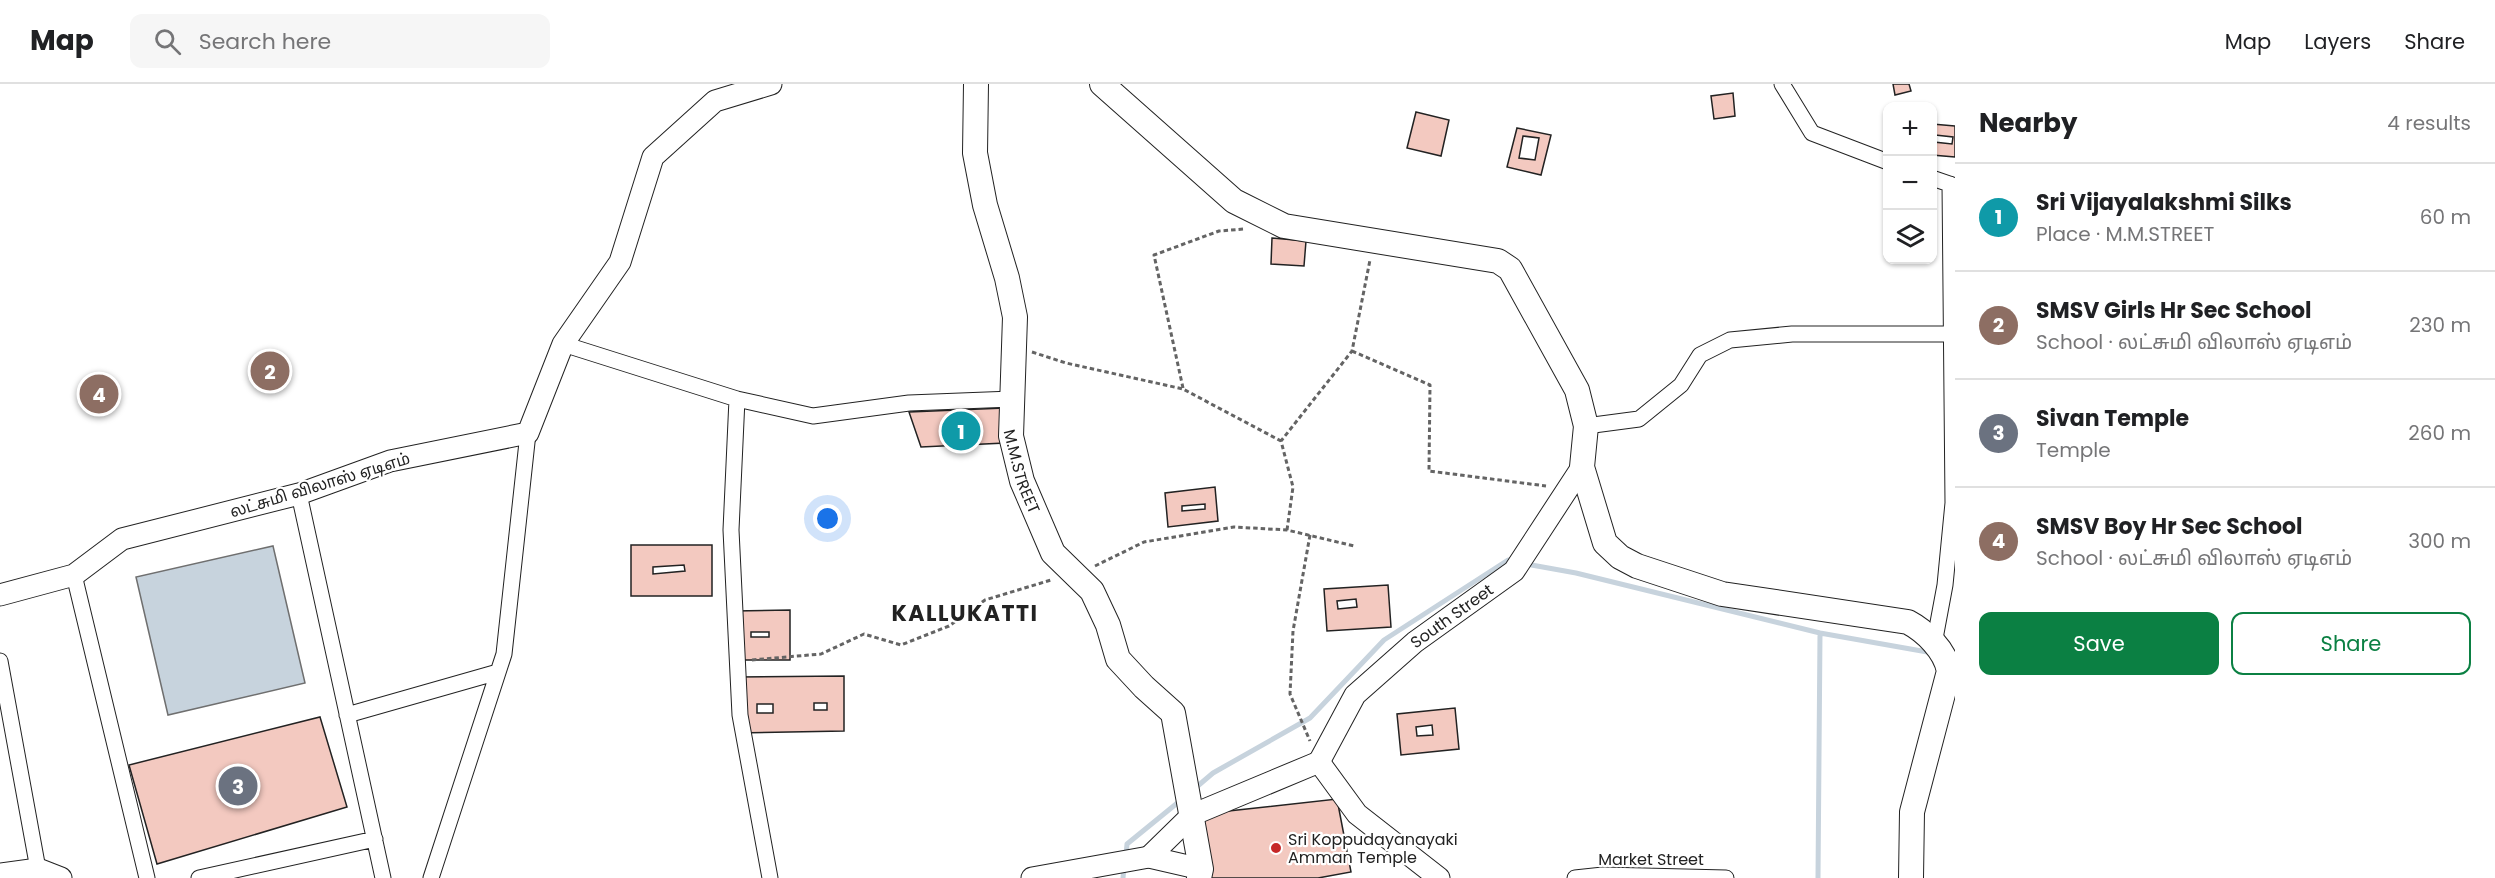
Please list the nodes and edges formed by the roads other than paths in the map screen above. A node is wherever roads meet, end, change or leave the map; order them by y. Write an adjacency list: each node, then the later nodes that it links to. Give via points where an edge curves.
1 (771, 84): 9 (street, via 715,101 653,157 620,262)
2 (976, 84): 11 (main road, M.M.STREET, via 975,153 1015,317)
3 (1102, 84): 12 (main road, via 1234,201 1284,226 1498,261 1510,269 1577,390)
4 (1782, 84): 5 (street, via 1812,133)
5 (1883, 160)
6 (1937, 180): 7 (street)
7 (1952, 185): 8 (street)
8 (1954, 334): 12 (street, via 1792,334 1730,340 1700,355 1681,385 1639,419); 18 (street, via 1953,503 1946,585)
9 (563, 344): 10 (street); 13 (street)
10 (737, 399): 11 (street, via 813,416 909,403); 34 (street, via 731,530 740,715)
11 (1012, 399): 23 (main road, M.M.STREET, via 1011,436 1022,482 1053,553 1092,591 1118,659 1173,713)
12 (1586, 426): 14 (main road)
13 (528, 433): 15 (street, லட்சுமி விலாஸ் ஏடிஎம், via 390,461); 20 (street, via 504,654)
14 (1582, 467): 18 (main road, via 1605,543 1637,566 1722,594 1908,622 1923,630); 22 (street, South Street, via 1514,571 1415,642 1355,695)
15 (299, 494): 16 (street, லட்சுமி விலாஸ் ஏடிஎம், via 122,539); 21 (street)
16 (74, 575): 17 (street); 30 (street)
17 (0, 595)
18 (1934, 644): 39 (main road, via 1949,671 1912,812)
19 (0, 661): 26 (street)
20 (498, 672): 21 (street); 33 (street)
21 (348, 715): 24 (street)
22 (1319, 762): 23 (street); 36 (street, via 1357,814)
23 (1192, 815): 25 (street); 28 (main road, M.M.STREET)
24 (375, 839): 31 (street); 32 (street)
25 (1149, 858): 28 (street); 35 (street)
26 (38, 869): 27 (street); 29 (street)
27 (0, 874)
28 (1200, 874)
29 (62, 878)
30 (147, 878)
31 (199, 878)
32 (383, 878)
33 (431, 878)
34 (770, 878)
35 (1032, 878)
36 (1439, 878)
37 (1575, 878): 38 (street, Market Street)
38 (1726, 878)
39 (1911, 878)

